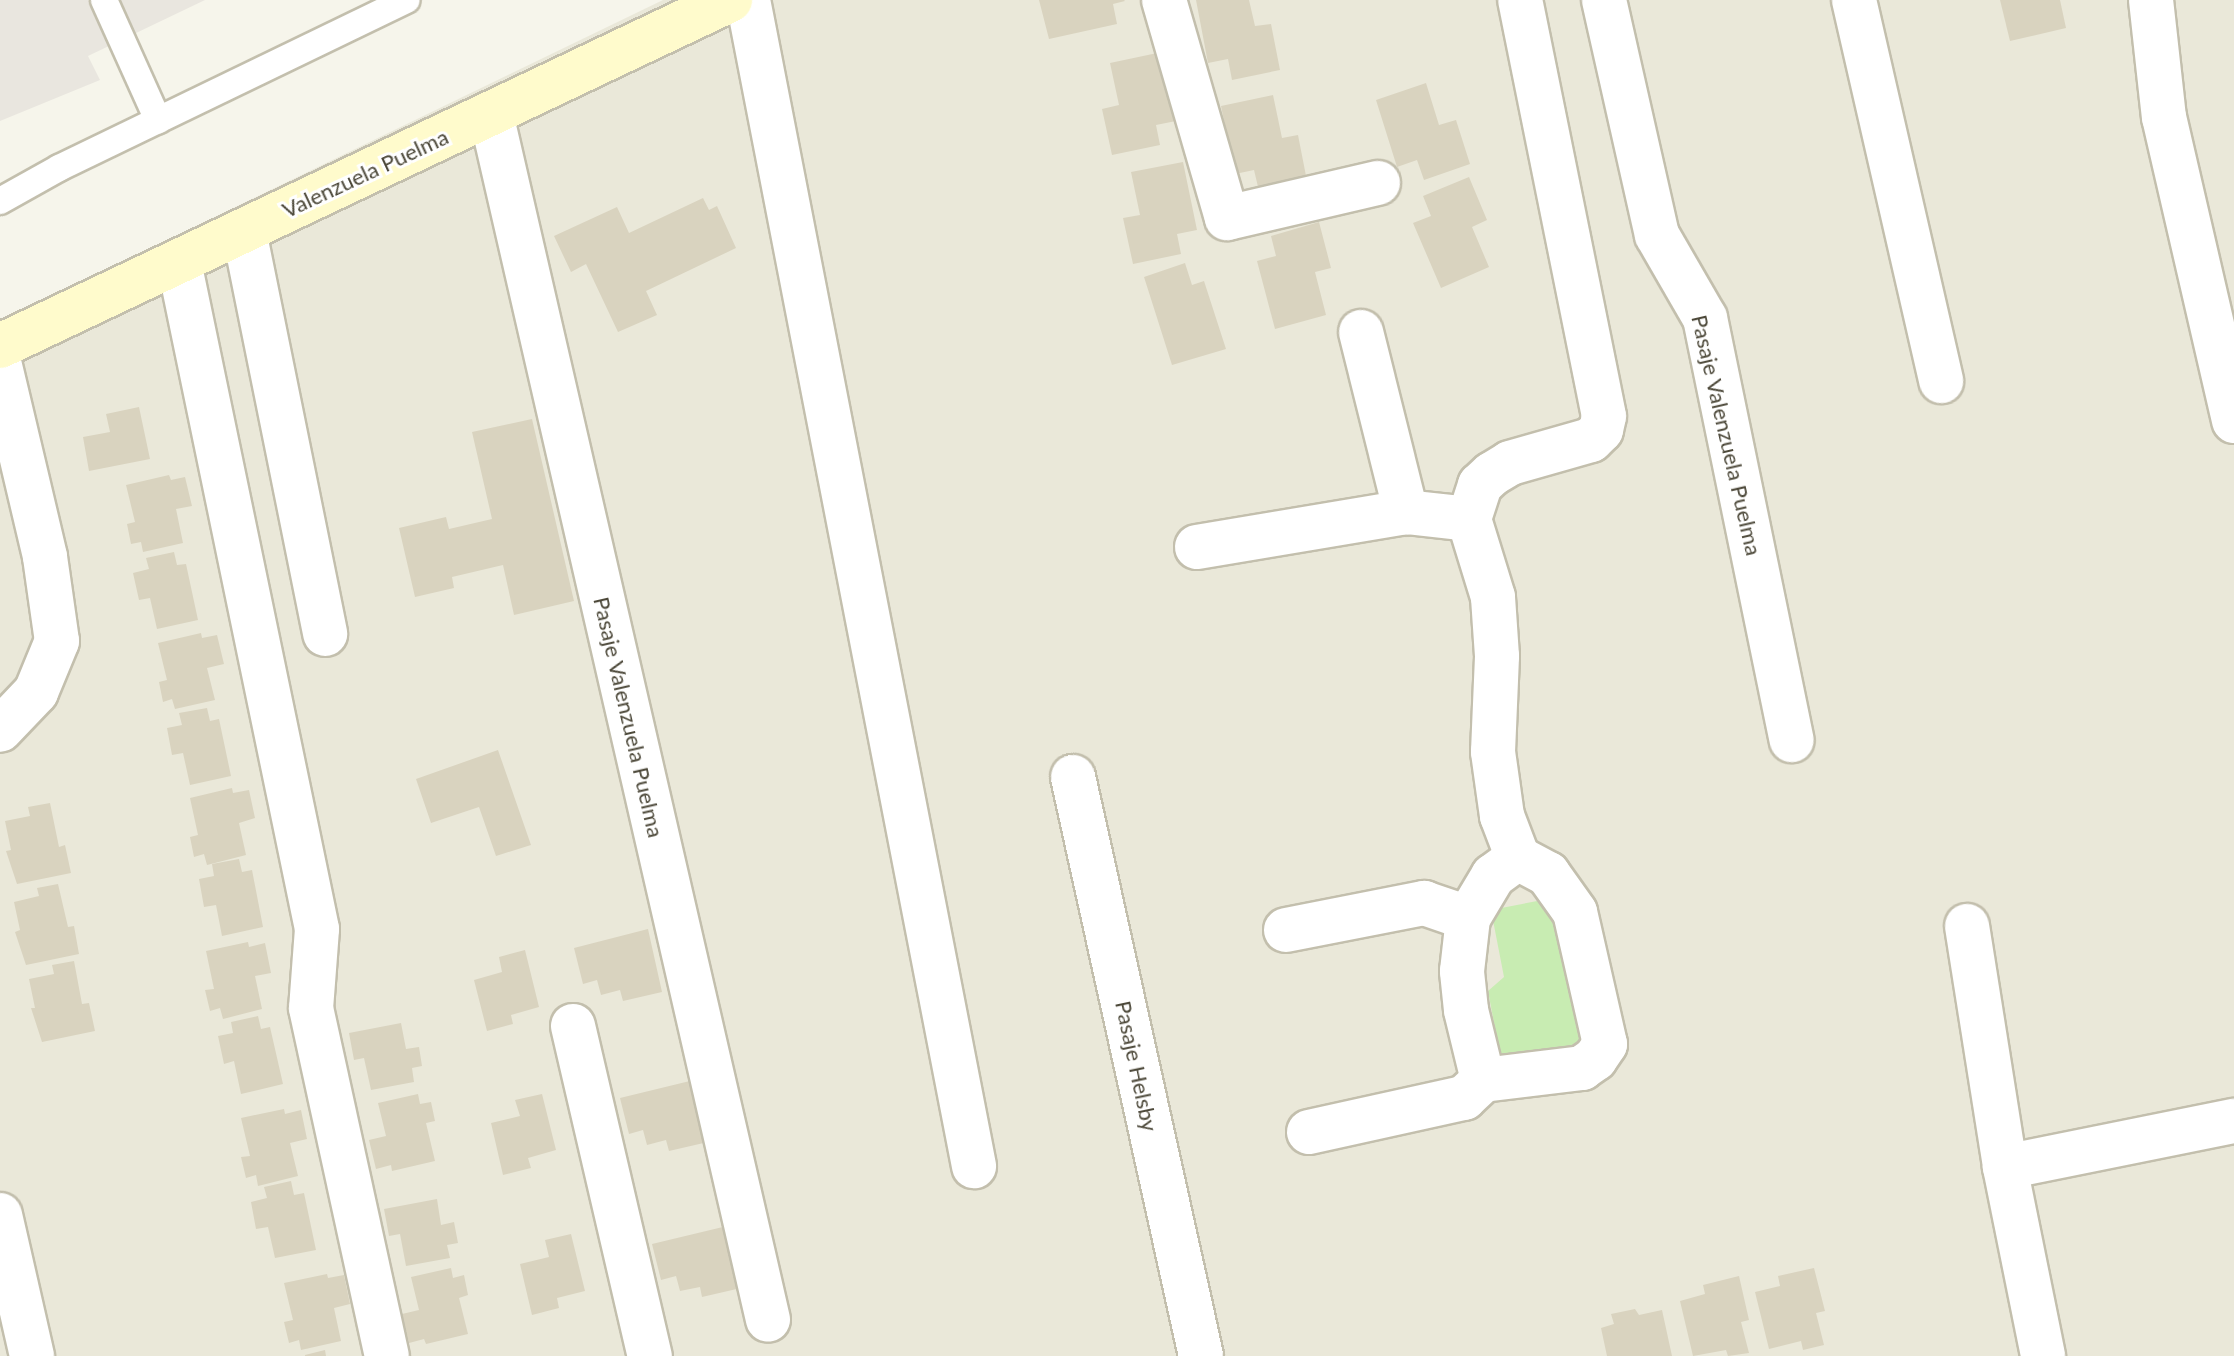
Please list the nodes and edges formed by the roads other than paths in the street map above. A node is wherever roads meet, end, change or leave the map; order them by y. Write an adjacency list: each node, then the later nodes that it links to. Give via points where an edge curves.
1 (104, 0): 11 (lane)
2 (406, 0): 11 (lane)
3 (730, 0): 10 (street, Valenzuela Puelma)
4 (748, 0): 36 (street)
5 (1164, 0): 12 (street, via 1227,218)
6 (1520, 0): 22 (street, via 1604,416 1601,430 1591,440 1533,455 1492,474 1473,498)
7 (1604, 0): 26 (street, Pasaje Valenzuela Puelma, via 1657,235 1705,318)
8 (1854, 0): 19 (street)
9 (2151, 0): 20 (street, via 2164,117)
10 (491, 114): 14 (street, Valenzuela Puelma); 40 (street, Pasaje Valenzuela Puelma)
11 (158, 120): 13 (lane)
12 (1378, 183)
13 (0, 201)
14 (244, 231): 15 (street, Valenzuela Puelma); 24 (street)
15 (179, 262): 17 (street, Valenzuela Puelma); 42 (street, via 317,929 311,1008)
16 (1361, 332): 21 (street)
17 (0, 346)
18 (0, 366): 25 (street, via 45,557 57,641 36,692)
19 (1941, 381)
20 (2234, 421)
21 (1406, 512): 22 (street); 23 (street)
22 (1469, 519): 28 (street, via 1493,597 1493,752 1502,816)
23 (1197, 547)
24 (325, 634)
25 (0, 730)
26 (1792, 740)
27 (1073, 777): 44 (street, Pasaje Helsby)
28 (1518, 858): 29 (street, via 1493,876); 33 (street, via 1548,874 1575,912 1605,1044 1582,1068)
29 (1468, 918): 31 (street, via 1424,903); 33 (street, via 1462,971)
30 (1967, 926): 37 (street)
31 (1286, 930)
32 (573, 1026): 43 (street)
33 (1483, 1080): 35 (street, via 1464,1098)
34 (2234, 1121): 37 (street)
35 (1309, 1132)
36 (974, 1166)
37 (2005, 1167): 45 (street)
38 (0, 1215): 39 (street)
39 (9, 1291): 41 (street)
40 (768, 1320)
41 (32, 1356)
42 (387, 1356)
43 (650, 1356)
44 (1201, 1356)
45 (2043, 1356)

